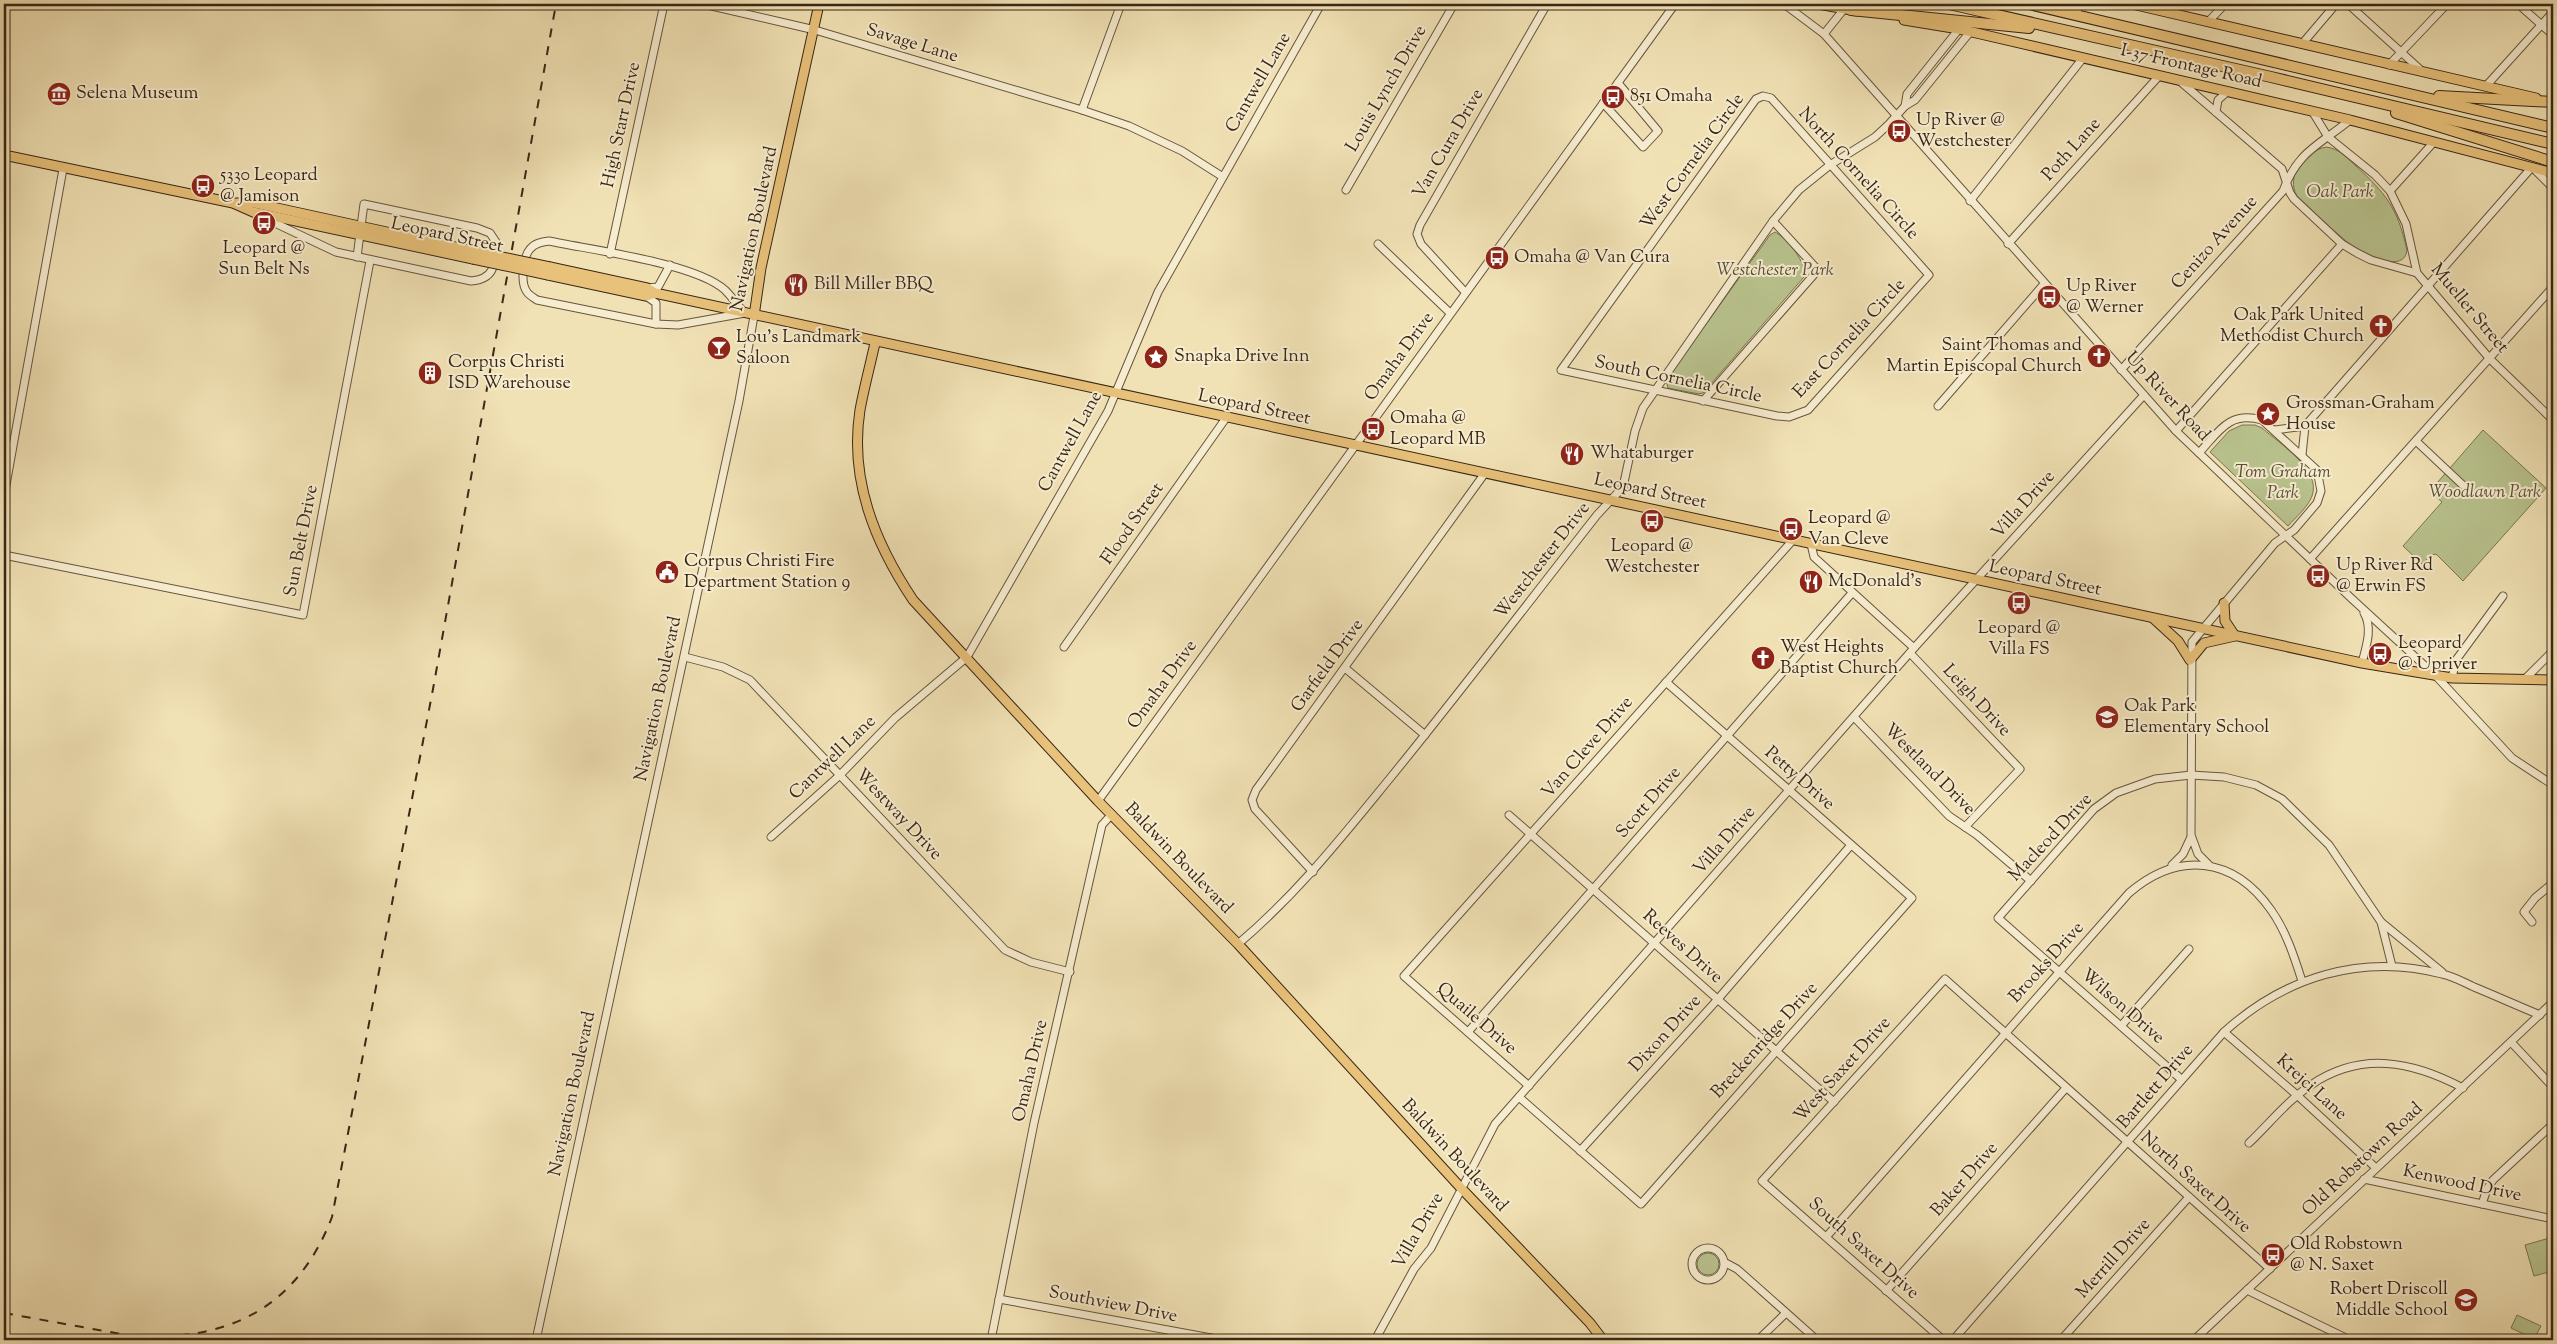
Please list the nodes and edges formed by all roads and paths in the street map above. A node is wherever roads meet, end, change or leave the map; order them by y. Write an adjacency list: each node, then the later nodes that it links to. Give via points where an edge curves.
1 (664, 4): 76 (street, High Starr Drive)
2 (703, 4): 26 (street, Savage Lane)
3 (819, 4): 26 (main road, Navigation Boulevard)
4 (1121, 4): 47 (street)
5 (1321, 4): 62 (street, Cantwell Lane)
6 (1454, 4): 66 (street, Louis Lynch Drive)
7 (1547, 4): 86 (street, Van Cura Drive, via 1417,234 1421,244)
8 (1675, 4): 38 (street, Omaha Drive)
9 (1784, 4): 29 (street, Up River Road)
10 (1818, 4): 20 (main road, I-37 Frontage Road)
11 (1949, 4): 28 (highway)
12 (2029, 4): 22 (highway)
13 (2061, 4): 22 (highway)
14 (2132, 4): 23 (main road)
15 (2225, 4): 23 (street)
16 (2336, 4): 31 (street)
17 (2348, 4): 32 (street)
18 (2448, 4): 32 (street)
19 (2518, 4): 24 (street)
20 (1848, 10): 25 (main road, I-37 Frontage Road); 28 (highway); 29 (street)
21 (2553, 12): 24 (street)
22 (2095, 19): 42 (highway)
23 (2208, 22): 31 (main road)
24 (2542, 25): 30 (street); 39 (street)
25 (1959, 29): 27 (main road, I-37 Frontage Road); 46 (street, via 1907,94)
26 (814, 30): 47 (street, Savage Lane); 88 (main road, Navigation Boulevard)
27 (1970, 32): 33 (main road, I-37 Frontage Road); 46 (street, via 1915,100)
28 (2070, 32): 40 (highway)
29 (1824, 34): 50 (street, Up River Road)
30 (2553, 36)
31 (2302, 44): 34 (main road)
32 (2403, 52): 34 (street); 35 (street)
33 (2082, 58): 36 (main road, I-37 Frontage Road); 68 (street)
34 (2389, 65): 35 (main road)
35 (2423, 72): 39 (main road)
36 (2158, 76): 37 (main road, I-37 Frontage Road); 74 (street, Poth Lane)
37 (2181, 82): 41 (main road, I-37 Frontage Road); 49 (street)
38 (1618, 83): 45 (street, Omaha Drive); 45 (street, via 1658,131 1643,147)
39 (2486, 86): 44 (main road)
40 (2331, 91): 55 (highway); 57 (highway, via 2355,102)
41 (2227, 92): 48 (main road, I-37 Frontage Road); 49 (street, via 2218,100)
42 (2410, 94): 44 (highway); 52 (highway)
43 (1763, 96): 58 (street, North Cornelia Circle, via 1770,98); 92 (street, West Cornelia Circle, via 1756,99)
44 (2553, 102)
45 (1603, 103): 86 (street, Omaha Drive)
46 (1905, 106): 50 (street, Westchester Drive)
47 (1082, 110): 62 (street, Savage Lane, via 1129,126 1182,151)
48 (2312, 111): 51 (main road, I-37 Frontage Road); 53 (street, Mueller Street)
49 (2216, 112): 64 (street, via 2282,169)
50 (1896, 116): 58 (street, Westchester Drive, via 1875,136); 68 (street, Up River Road)
51 (2350, 120): 53 (street, Cenizo Avenue); 54 (main road, I-37 Frontage Road)
52 (2553, 128)
53 (2328, 137): 64 (street, Cenizo Avenue, via 2306,152); 67 (street, Mueller Street, via 2368,169)
54 (2433, 143): 59 (main road, I-37 Frontage Road); 67 (street)
55 (2553, 144)
56 (4, 155): 60 (main road, Leopard Street)
57 (2553, 162)
58 (1830, 165): 71 (street, Westchester Drive, via 1799,190); 81 (street, North Cornelia Circle)
59 (2532, 167): 61 (main road, I-37 Frontage Road); 65 (street); 83 (street)
60 (63, 169): 69 (main road, Leopard Street); 113 (street)
61 (2553, 173)
62 (1223, 177): 95 (street, Cantwell Lane, via 1158,292)
63 (2553, 177): 65 (street)
64 (2286, 182): 75 (street, via 2294,199); 93 (street, Cenizo Avenue, via 2283,191)
65 (2552, 187)
66 (1346, 190)
67 (2390, 192): 80 (street, Mueller Street, via 2406,224)
68 (1970, 201): 74 (street, Up River Road)
69 (233, 203): 70 (main road, Leopard Street); 72 (main road, Leopard Street, via 254,203)
70 (253, 212): 72 (main road, Leopard Street); 77 (street, via 317,244)
71 (1773, 221): 94 (street, Westchester Drive); 97 (street, via 1818,270)
72 (361, 230): 77 (street); 78 (street, via 364,204 477,228 490,233 496,242 490,274 483,280 471,281); 85 (main road, Leopard Street, bridge)
73 (1378, 244): 87 (street)
74 (2008, 244): 82 (street, Up River Road)
75 (2342, 244): 80 (street, via 2371,260); 106 (street)
76 (610, 254): 79 (street); 89 (street, via 549,241 538,243 529,250 522,281 527,292 537,300)
77 (357, 257): 78 (street)
78 (370, 261): 118 (street, Sun Belt Drive, via 303,615)
79 (670, 265): 85 (street, via 658,287); 88 (street, via 724,289)
80 (2417, 273): 83 (street, Mueller Street)
81 (1929, 275): 101 (street, East Cornelia Circle, via 1808,410)
82 (2044, 284): 93 (street, Up River Road); 98 (street)
83 (2430, 286): 91 (street, Mueller Street); 104 (street)
84 (2553, 287): 91 (street)
85 (649, 292): 88 (main road, Leopard Street); 89 (street, via 656,303)
86 (1465, 292): 87 (street, Omaha Drive)
87 (1450, 312): 108 (street, Omaha Drive)
88 (749, 314): 89 (street, via 678,325); 90 (main road, Leopard Street); 132 (street, Navigation Boulevard, via 745,376)
89 (656, 324)
90 (875, 343): 95 (main road, Leopard Street); 131 (main road, Baldwin Boulevard, via 860,411 858,459 864,497 876,536 890,566 913,600)
91 (2490, 359): 100 (street, Mueller Street); 107 (street)
92 (1561, 370): 94 (street, South Cornelia Circle)
93 (2121, 370): 96 (street, Up River Road)
94 (1654, 390): 97 (street, South Cornelia Circle); 114 (street, Westchester Drive, via 1638,423 1623,487)
95 (1114, 395): 102 (main road, Leopard Street); 131 (street, Cantwell Lane, via 1108,411)
96 (2144, 395): 106 (street, Up River Road); 120 (street, Villa Drive)
97 (1703, 401): 101 (street, South Cornelia Circle)
98 (1938, 406)
99 (2553, 407): 100 (street)
100 (2547, 414): 103 (street, Mueller Street)
101 (1789, 417)
102 (1226, 418): 108 (main road, Leopard Street); 128 (street, Flood Street)
103 (2553, 420)
104 (2305, 426): 105 (street); 110 (street)
105 (2275, 430): 109 (street, via 2262,420 2237,418 2227,422); 110 (street)
106 (2176, 431): 109 (street, Up River Road)
107 (2416, 441): 112 (street); 119 (street)
108 (1355, 446): 111 (main road, Leopard Street); 148 (street, Omaha Drive)
109 (2199, 453): 115 (street, Up River Road)
110 (2302, 454): 115 (street, via 2317,470 2321,491 2317,503)
111 (1485, 473): 114 (main road, Leopard Street); 135 (street, Garfield Drive)
112 (2468, 490)
113 (4, 496)
114 (1612, 500): 116 (main road, Leopard Street); 142 (street, Westchester Drive)
115 (2285, 536): 119 (street, Up River Road); 123 (street, via 2275,543)
116 (1793, 540): 117 (main road, Leopard Street); 140 (street, Van Cleve Drive)
117 (1811, 544): 120 (main road, Leopard Street); 121 (street, Leigh Drive, via 1814,557)
118 (4, 555)
119 (2310, 559): 124 (street, Up River Road)
120 (1976, 580): 125 (main road, Leopard Street); 129 (street, Villa Drive)
121 (1852, 594): 129 (street, Leigh Drive); 143 (street, Scott Drive)
122 (2503, 596): 137 (street, via 2456,660)
123 (2224, 603): 126 (street); 127 (main road, via 2225,621)
124 (2362, 608): 134 (street, via 2369,620); 136 (street, Up River Road)
125 (2154, 618): 126 (main road, Leopard Street); 133 (main road, via 2178,641)
126 (2202, 628): 127 (main road, Leopard Street); 133 (street, via 2192,642)
127 (2235, 636): 133 (main road, via 2204,643); 134 (main road, Leopard Street)
128 (1064, 647)
129 (1912, 651): 141 (street, Villa Drive); 151 (street, Leigh Drive, via 2020,769)
130 (2553, 651): 138 (street)
131 (967, 657): 144 (street, Cantwell Lane, via 895,718); 148 (main road, Baldwin Boulevard)
132 (685, 658): 144 (street, Westway Drive, via 723,667 750,680); 211 (street, Navigation Boulevard)
133 (2190, 660): 145 (street)
134 (2362, 664): 136 (main road, Leopard Street)
135 (1345, 668): 142 (street); 158 (street, Garfield Drive, via 1252,800 1256,809)
136 (2436, 676): 137 (main road, Leopard Street); 146 (street, Up River Road, via 2512,758)
137 (2452, 678): 138 (main road, Leopard Street)
138 (2525, 680): 139 (main road, Leopard Street)
139 (2553, 680)
140 (1666, 682): 143 (street, Petty Drive); 152 (street, Van Cleve Drive)
141 (1854, 717): 147 (street, Villa Drive); 151 (street, Westland Drive, via 1949,816)
142 (1425, 735): 158 (street, Westchester Drive)
143 (1727, 736): 147 (street, Petty Drive); 161 (street, Scott Drive)
144 (840, 775): 154 (street, Cantwell Lane); 170 (street, Westway Drive, via 1005,950 1031,962)
145 (2192, 775): 153 (street); 159 (street, Macleod Drive, via 2155,779 2116,793 2094,809); 164 (street, Macleod Drive, via 2240,780 2282,799 2329,844)
146 (2553, 785)
147 (1789, 790): 155 (street, Petty Drive); 167 (street, Villa Drive)
148 (1098, 801): 149 (main road, Baldwin Boulevard)
149 (1112, 814): 166 (main road, Baldwin Boulevard); 170 (street, Omaha Drive, via 1102,825)
150 (1510, 815): 152 (street, Reeves Drive)
151 (1965, 828): 159 (street, Westland Drive)
152 (1532, 834): 161 (street, Reeves Drive); 173 (street, Van Cleve Drive)
153 (2191, 835): 156 (street, via 2183,854); 157 (street, via 2198,854)
154 (771, 837)
155 (1851, 845): 162 (street, Petty Drive); 176 (street, Dixon Drive)
156 (2168, 868): 157 (street, Brooks Drive, via 2191,864); 171 (street, Brooks Drive, via 2129,893)
157 (2213, 868): 175 (street, Brooks Drive, via 2244,882 2271,910 2284,931)
158 (1313, 872): 166 (street, Westchester Drive, via 1276,911)
159 (2031, 881): 163 (street, Macleod Drive)
160 (2553, 883): 165 (street, via 2524,912)
161 (1594, 889): 167 (street, Reeves Drive); 180 (street, Scott Drive)
162 (1912, 898): 184 (street, Breckenridge Drive)
163 (1998, 918): 171 (street, Wilson Drive)
164 (2382, 922): 169 (street, Macleod Drive); 172 (street, Bartlett Drive)
165 (2532, 922)
166 (1238, 944): 200 (main road, Baldwin Boulevard)
167 (1655, 944): 176 (street, Reeves Drive); 186 (street, Villa Drive)
168 (2189, 949): 179 (street)
169 (2392, 966): 172 (street, Bartlett Drive); 175 (street, Bartlett Drive, via 2351,969)
170 (1070, 972): 209 (street, Omaha Drive, via 1034,1122)
171 (2059, 972): 179 (street, Wilson Drive); 182 (street, Brooks Drive)
172 (2444, 974): 178 (street, Bartlett Drive)
173 (1404, 976): 180 (street, Quaile Drive)
174 (1945, 979): 182 (street, North Saxet Drive); 192 (street, West Saxet Drive)
175 (2302, 981): 181 (street, Bartlett Drive, via 2252,1008)
176 (1718, 999): 184 (street, Reeves Drive); 196 (street, Dixon Drive)
177 (2553, 1002): 178 (street, Old Robstown Road)
178 (2540, 1015): 183 (street, Old Robstown Road)
179 (2120, 1026): 185 (street, Wilson Drive)
180 (1468, 1032): 186 (street, Quaile Drive)
181 (2224, 1032): 185 (street, Bartlett Drive); 190 (street, Krejci Lane)
182 (2006, 1033): 188 (street, North Saxet Drive); 204 (street, Brooks Drive)
183 (2511, 1042): 187 (street); 189 (street, Old Robstown Road)
184 (1776, 1050): 192 (street, Reeves Drive); 196 (street, Breckenridge Drive, via 1640,1204)
185 (2181, 1080): 194 (street, Bartlett Drive)
186 (1528, 1086): 191 (street, Villa Drive)
187 (2553, 1087)
188 (2066, 1088): 194 (street, North Saxet Drive); 208 (street, Baker Drive)
189 (2463, 1088): 190 (street, via 2410,1066 2376,1063 2342,1070 2317,1081); 197 (street, Old Robstown Road)
190 (2298, 1096): 195 (street); 197 (street, Krejci Lane)
191 (1519, 1097): 196 (street); 200 (street, Villa Drive, via 1495,1124)
192 (1834, 1102): 199 (street, West Saxet Drive)
193 (2553, 1124): 202 (street, via 2493,1180)
194 (2127, 1142): 201 (street, North Saxet Drive); 219 (street, Bartlett Drive)
195 (2249, 1142)
196 (1580, 1151)
197 (2376, 1168): 198 (street, Old Robstown Road)
198 (2364, 1179): 202 (street, Kenwood Drive); 206 (street, Old Robstown Road)
199 (1762, 1181): 204 (street, South Saxet Drive)
200 (1461, 1188): 214 (street, Villa Drive, via 1431,1248 1414,1270); 215 (main road, Baldwin Boulevard)
201 (2189, 1197): 206 (street, North Saxet Drive); 220 (street, Merrill Drive)
202 (2482, 1204): 203 (street, Kenwood Drive)
203 (2553, 1219)
204 (1827, 1236): 208 (street, South Saxet Drive)
205 (1724, 1262): 205 (street, via 1712,1248 1699,1251 1692,1262 1696,1274 1708,1280 1720,1274); 210 (street, via 1737,1269)
206 (2270, 1269): 207 (street, Old Robstown Road)
207 (2247, 1290): 221 (street, Old Robstown Road); 222 (street)
208 (1886, 1291): 218 (street, South Saxet Drive)
209 (999, 1299): 212 (street, Omaha Drive); 213 (street, Southview Drive)
210 (1786, 1313): 216 (street); 217 (street)
211 (536, 1340)
212 (991, 1340)
213 (1222, 1340)
214 (1375, 1340)
215 (1603, 1340)
216 (1758, 1340)
217 (1817, 1340)
218 (1943, 1340)
219 (1953, 1340)
220 (2061, 1340)
221 (2194, 1340)
222 (2350, 1340)

